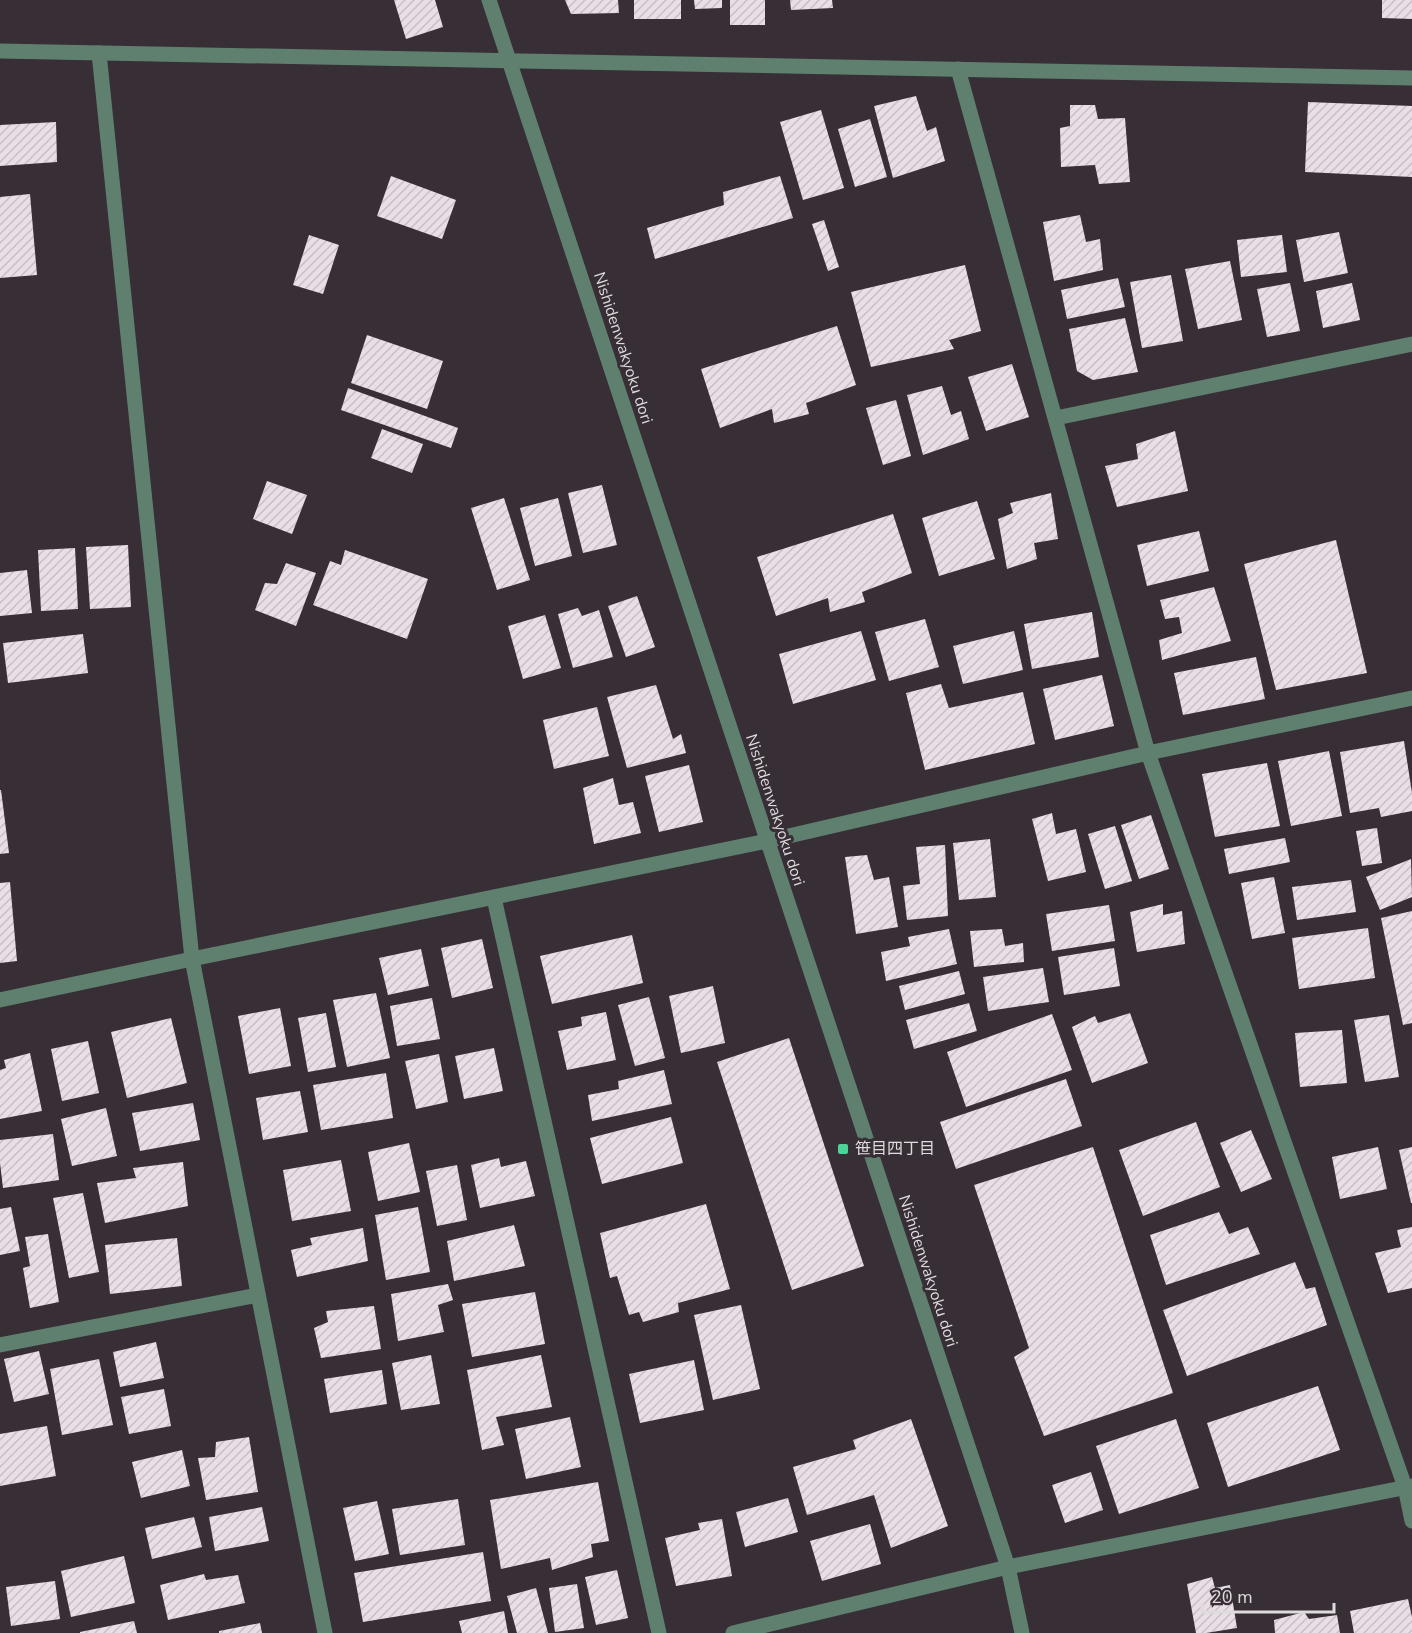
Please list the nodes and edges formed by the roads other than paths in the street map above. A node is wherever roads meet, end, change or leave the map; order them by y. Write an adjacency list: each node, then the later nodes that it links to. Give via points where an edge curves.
1 (489, 0): 4 (street, Nishidenwakyoku dori)
2 (0, 51): 3 (street)
3 (99, 53): 4 (street); 13 (street)
4 (509, 60): 5 (street); 11 (street, Nishidenwakyoku dori)
5 (958, 69): 6 (street); 8 (street)
6 (1412, 78)
7 (1412, 344): 8 (street)
8 (1056, 418): 10 (street)
9 (1412, 698): 10 (street)
10 (1148, 753): 11 (street); 17 (street)
11 (767, 841): 12 (street); 19 (street, Nishidenwakyoku dori)
12 (494, 898): 13 (street); 21 (street)
13 (192, 959): 14 (street); 15 (street)
14 (0, 1000)
15 (258, 1295): 16 (street); 20 (street)
16 (0, 1345)
17 (1409, 1487): 18 (street); 19 (street)
18 (1412, 1521)
19 (1008, 1567): 22 (street); 23 (street, Nishidenwakyoku dori)
20 (325, 1633)
21 (659, 1633)
22 (733, 1633)
23 (1022, 1633)

